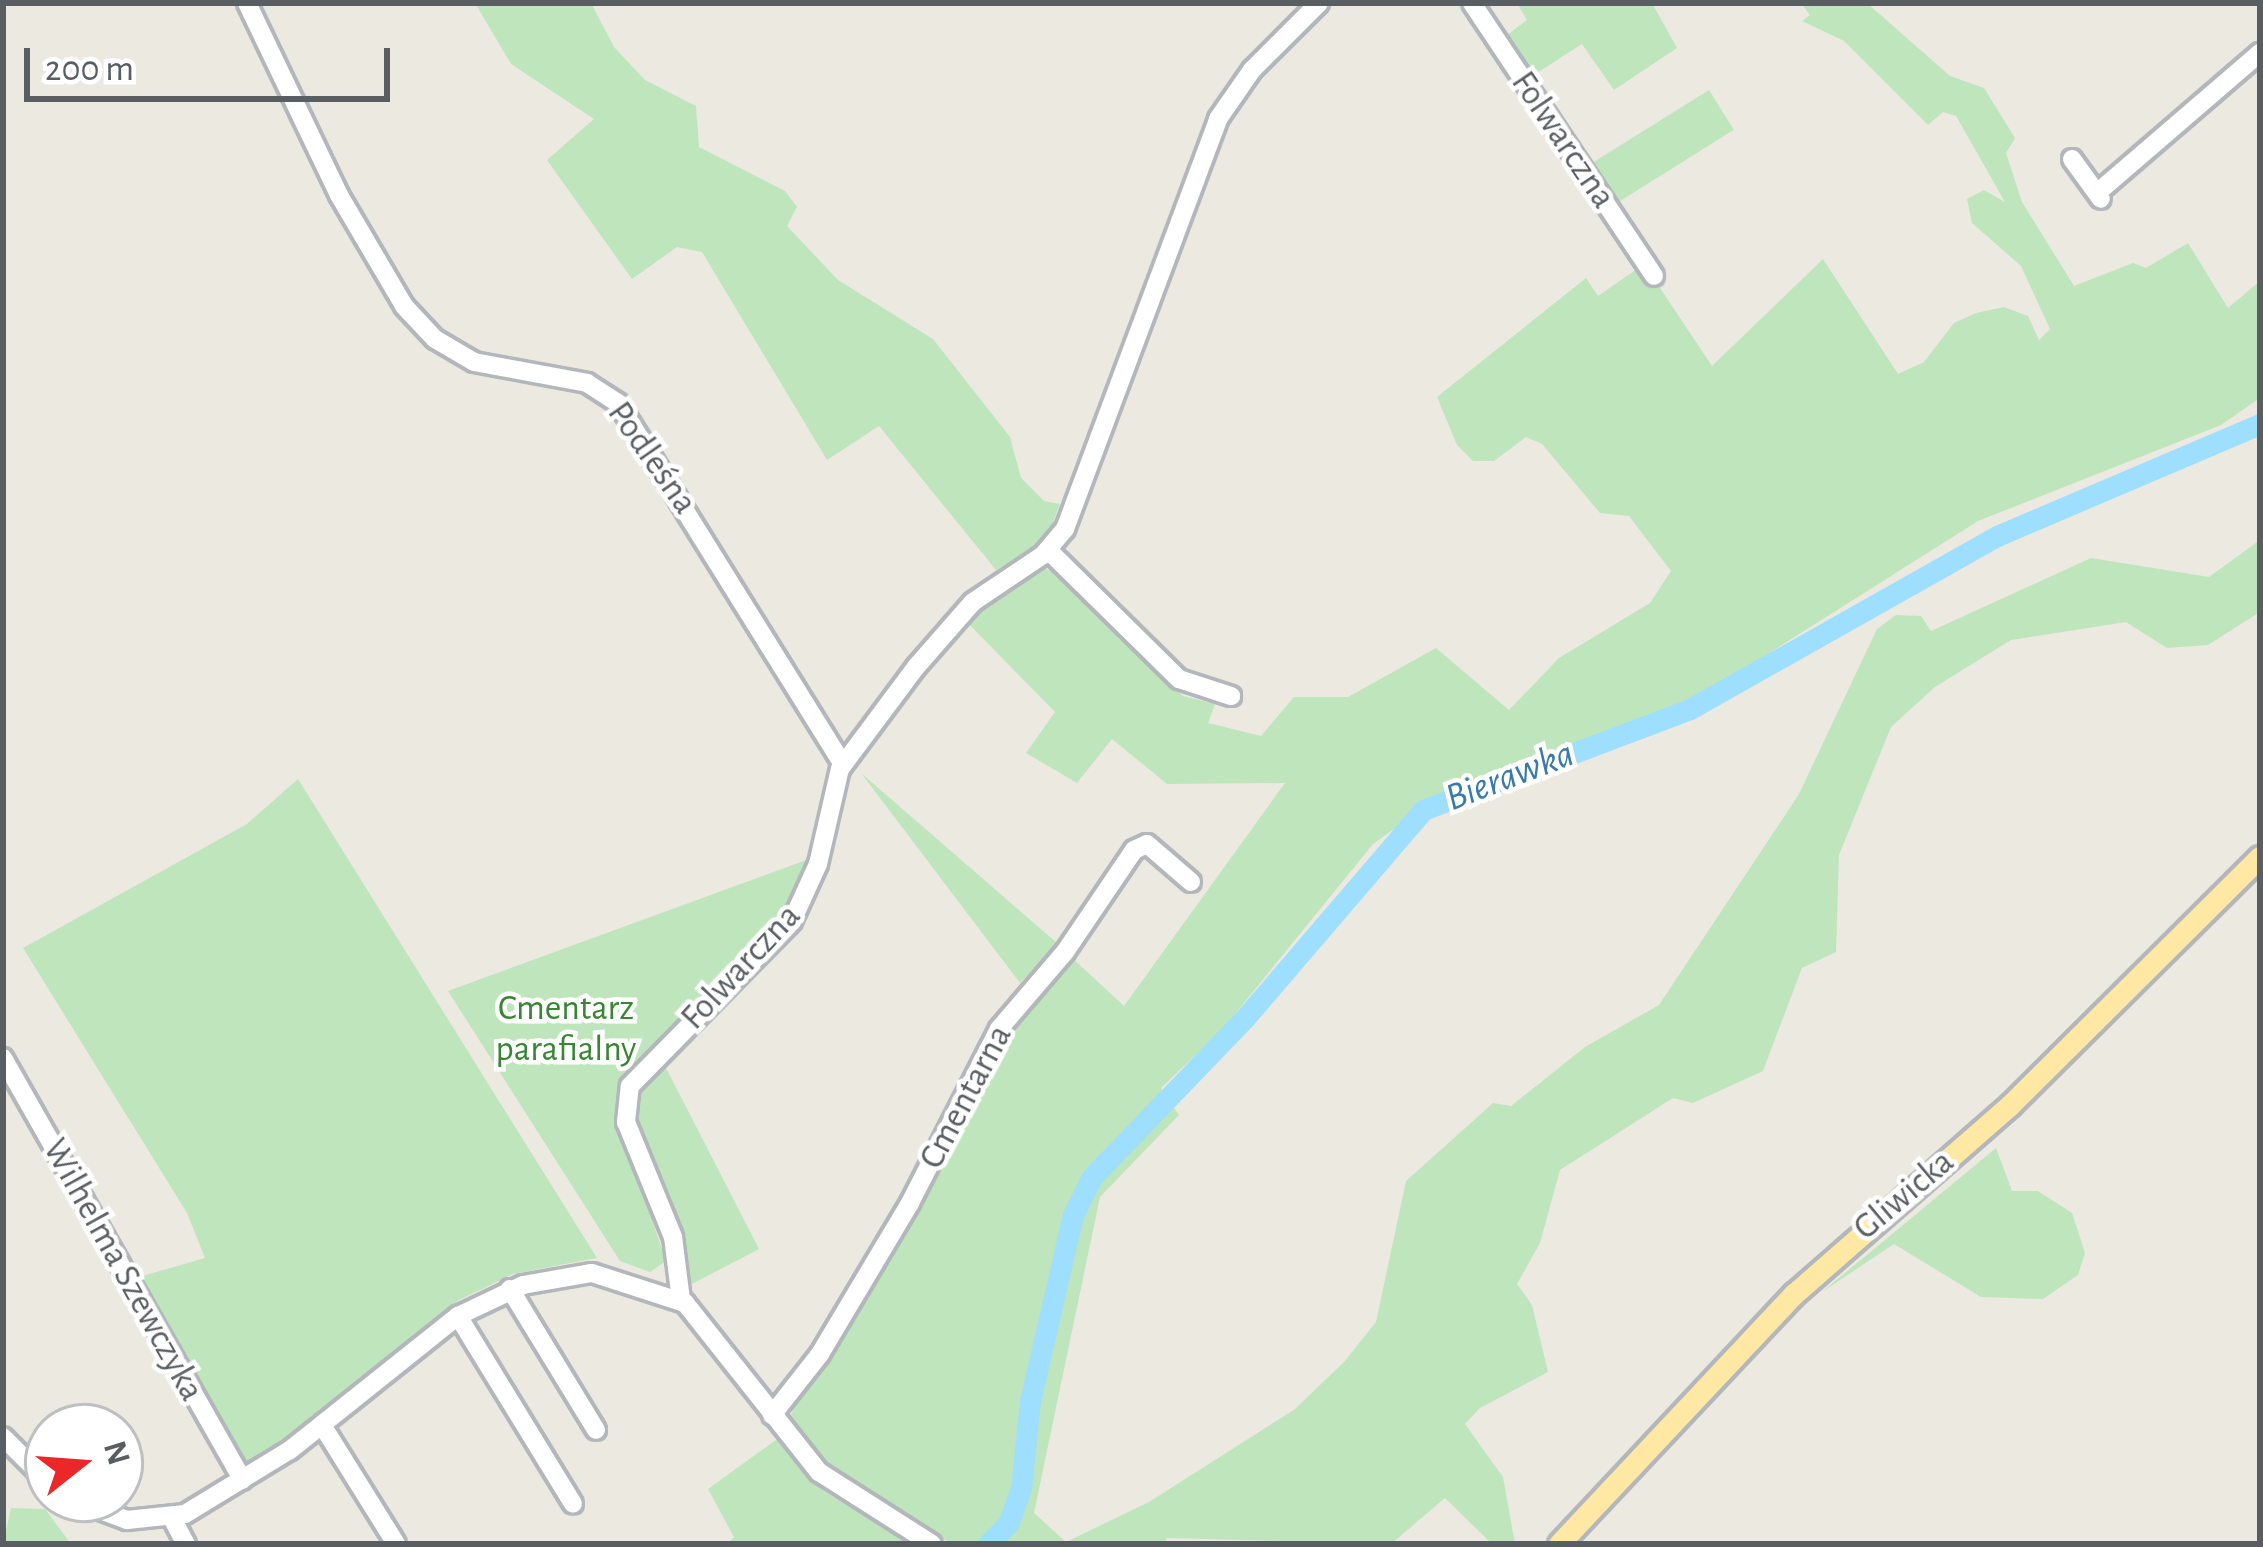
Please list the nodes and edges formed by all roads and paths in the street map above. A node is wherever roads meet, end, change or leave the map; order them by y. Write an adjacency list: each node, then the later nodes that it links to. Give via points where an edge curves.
1 (247, 3): 9 (street, Podleśna, via 334,184 404,306 435,339 474,362 587,383 614,399)
2 (1319, 3): 7 (street, Folwarczna, via 1252,70 1218,119 1081,498)
3 (1472, 3): 6 (street, Folwarczna)
4 (2260, 53): 5 (street, via 2100,197)
5 (2072, 159)
6 (1654, 276)
7 (1048, 550): 8 (street, via 1179,679); 9 (street, Folwarczna, via 954,621)
8 (1231, 696)
9 (843, 764): 14 (street, Folwarczna, via 818,864 792,921 643,1067 627,1093 630,1136 677,1252)
10 (2260, 857): 26 (main road, Gliwicka, via 2024,1093 1794,1294)
11 (1191, 882): 16 (street, Cmentarna, via 1147,844 1134,850 999,1029 835,1329)
12 (3, 1058): 19 (street, Wilhelma Szewczyka)
13 (510, 1289): 14 (street, via 592,1273); 15 (street); 18 (street)
14 (681, 1300): 16 (street)
15 (458, 1316): 17 (street); 20 (street)
16 (772, 1414): 23 (street, via 825,1478)
17 (322, 1425): 19 (street); 25 (street)
18 (596, 1430)
19 (243, 1480): 21 (street)
20 (573, 1504)
21 (172, 1518): 22 (street); 24 (street)
22 (144, 1519)
23 (928, 1542)
24 (186, 1544)
25 (396, 1544)
26 (1559, 1544)

